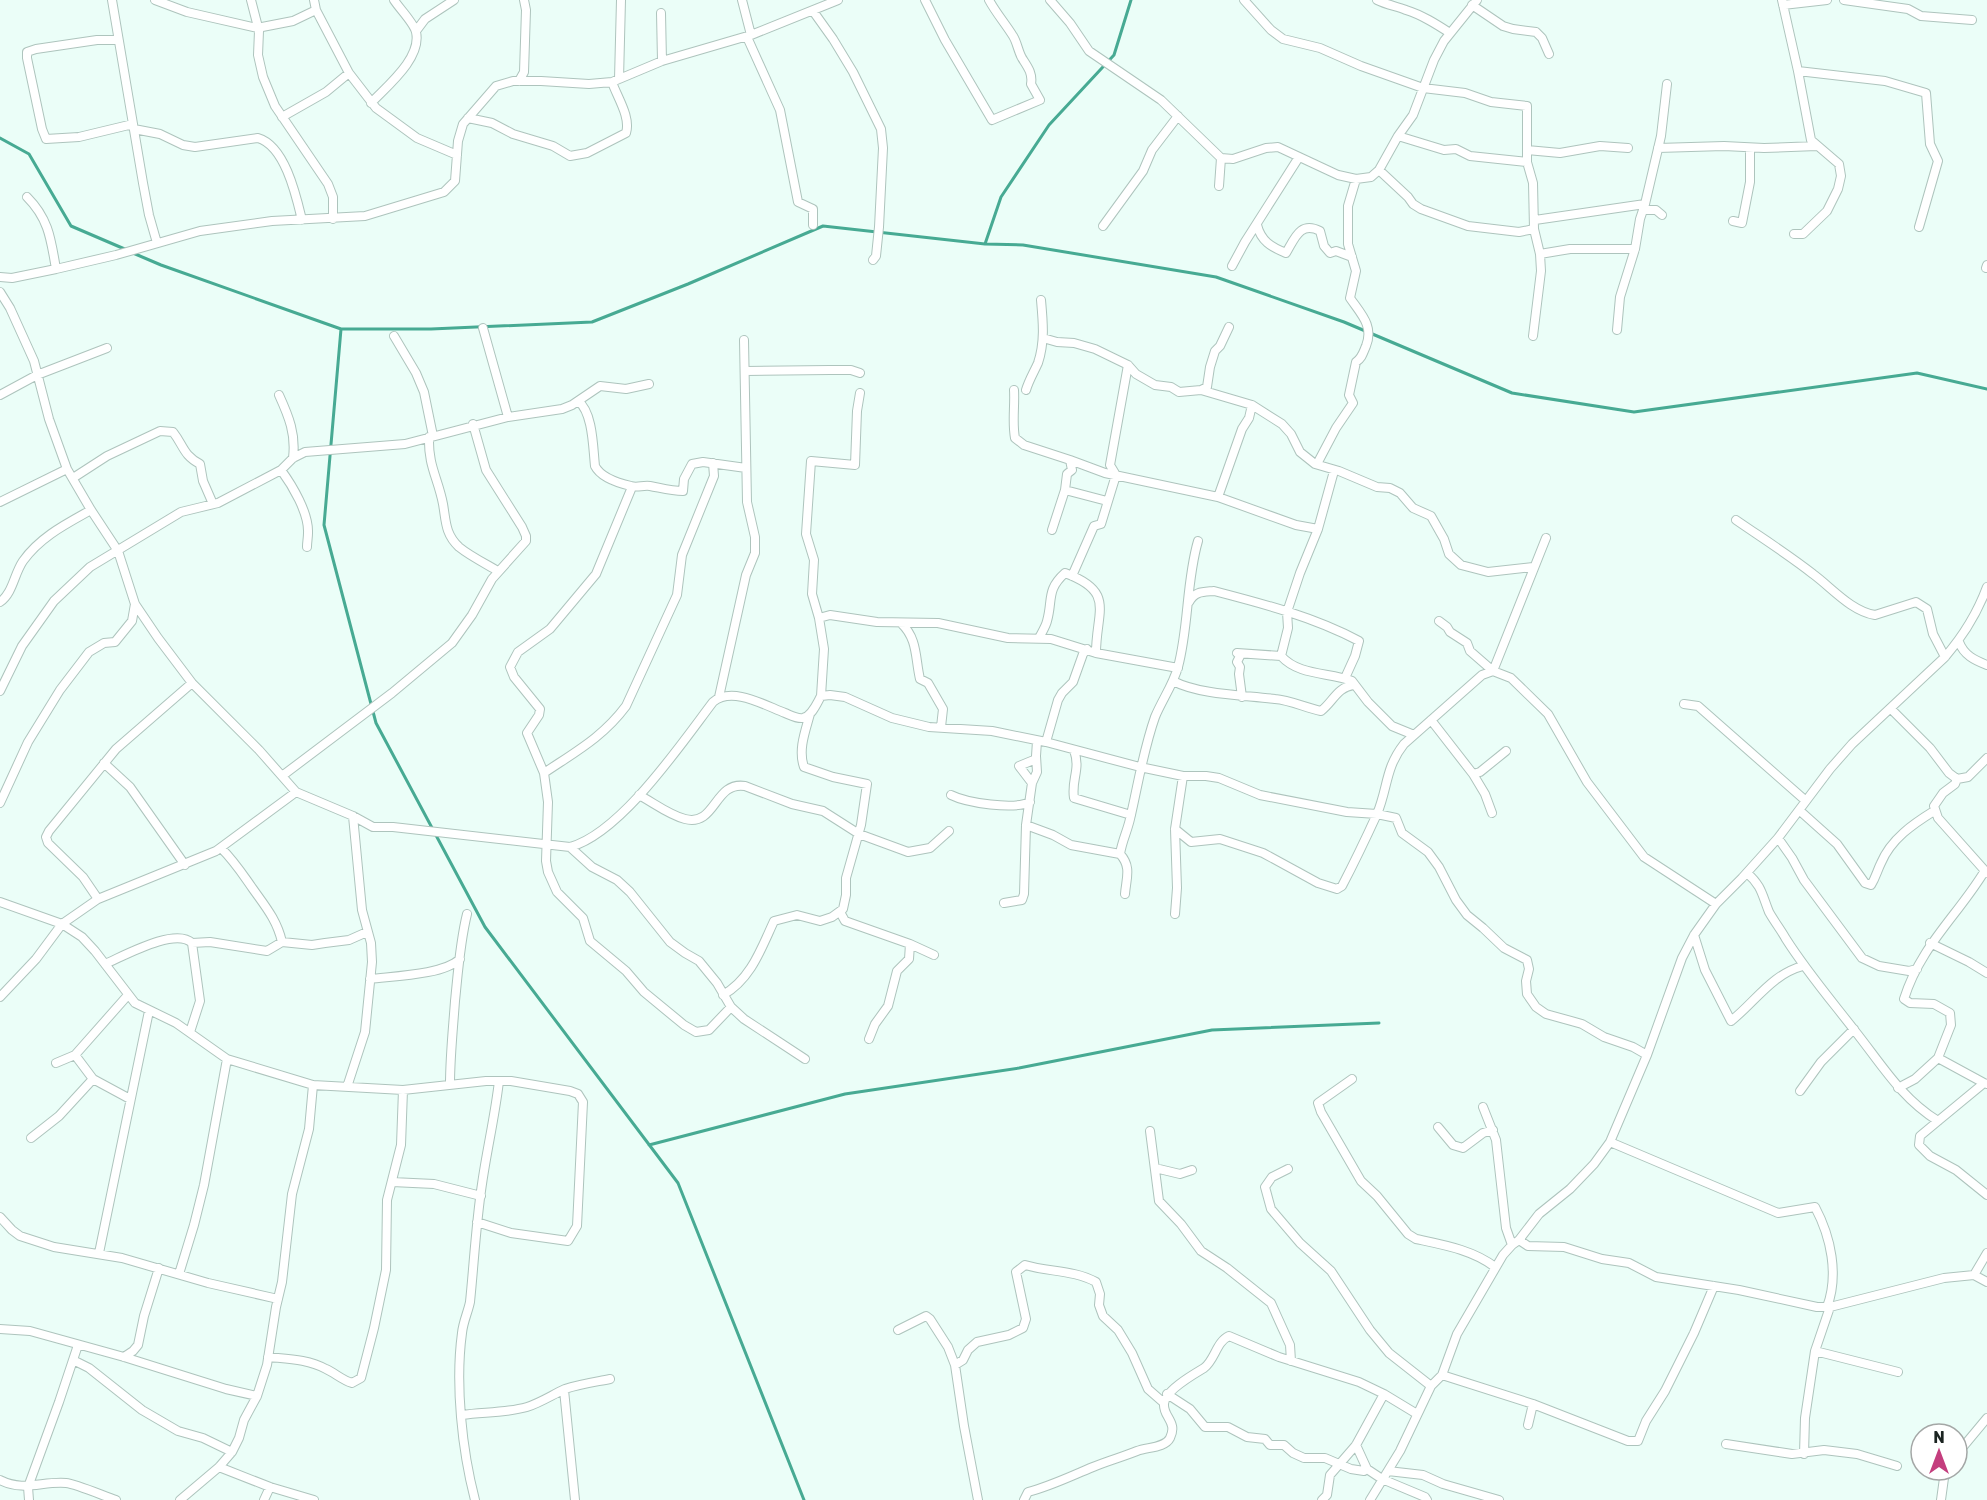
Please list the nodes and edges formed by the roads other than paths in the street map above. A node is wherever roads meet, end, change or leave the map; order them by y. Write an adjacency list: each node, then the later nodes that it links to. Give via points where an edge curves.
1 (112, 0): 28 (street)
2 (155, 0): 24 (street, via 187,12)
3 (251, 0): 24 (street)
4 (314, 0): 20 (street)
5 (394, 0): 25 (street)
6 (454, 0): 25 (street, via 425,19)
7 (524, 0): 33 (street, via 524,72)
8 (621, 0): 34 (street)
9 (742, 0): 27 (street)
10 (838, 0): 21 (street)
11 (925, 0): 12 (street, via 992,120 1040,100 1013,36)
12 (988, 0)
13 (1050, 0): 38 (street, via 1089,51 1161,99)
14 (1244, 0): 36 (street, via 1282,39 1320,48)
15 (1377, 0): 26 (street, via 1424,17)
16 (1827, 0): 19 (street)
17 (1844, 0): 23 (street, via 1908,9 1921,16)
18 (1474, 2): 26 (street); 29 (street, via 1503,26 1536,32)
19 (1783, 2): 31 (street)
20 (316, 10): 24 (street, via 293,21); 32 (street)
21 (813, 11): 27 (street); 71 (street, via 853,72 881,129 880,216)
22 (661, 13): 30 (street)
23 (1972, 20)
24 (257, 28): 39 (street, via 263,77)
25 (416, 31): 37 (street, via 407,66)
26 (1450, 33): 36 (street)
27 (749, 36): 30 (street); 62 (street, via 780,110 798,202 813,209)
28 (118, 40): 41 (street); 41 (street, via 36,49 27,52 27,58 46,140)
29 (1549, 54)
30 (662, 61): 34 (street)
31 (1798, 70): 43 (street, via 1811,141); 65 (street, via 1884,81 1926,93 1930,144 1938,161)
32 (349, 73): 37 (street); 39 (street, via 326,92)
33 (519, 81): 34 (street); 40 (street, via 496,86)
34 (616, 81): 40 (street, via 626,134 587,153 570,156 492,123)
35 (1667, 84): 45 (street)
36 (1423, 88): 42 (street, via 1413,116); 47 (street, via 1527,105)
37 (371, 102): 48 (street, via 417,138)
38 (1179, 116): 50 (street); 64 (street)
39 (282, 117): 58 (street, via 328,184 333,197)
40 (468, 118): 48 (street, via 460,132)
41 (133, 127): 59 (street, via 195,147 266,140 281,156); 67 (street)
42 (1398, 136): 51 (street, via 1470,156); 52 (street)
43 (1817, 146): 46 (street); 66 (street, via 1839,164 1838,189 1827,211 1803,234)
44 (1628, 148): 47 (street, via 1600,146 1560,153)
45 (1658, 148): 46 (street); 56 (street)
46 (1750, 148): 60 (street, via 1750,182 1742,223)
47 (1527, 150): 51 (street)
48 (457, 155): 58 (street, via 455,182 444,192 365,216)
49 (1299, 157): 50 (street, via 1278,147 1233,159); 53 (street); 63 (street)
50 (1221, 158): 54 (street)
51 (1527, 162): 61 (street, via 1533,183)
52 (1379, 170): 53 (street, via 1371,177); 61 (street, via 1413,204 1468,226 1519,232)
53 (1356, 179): 70 (street, via 1348,206 1348,244)
54 (1219, 186)
55 (27, 197): 73 (street, via 39,210 50,234)
56 (1644, 207): 57 (street); 61 (street); 68 (street)
57 (1662, 215)
58 (333, 219): 59 (street)
59 (302, 220): 67 (street, via 200,231)
60 (1733, 220)
61 (1535, 224): 69 (street)
62 (813, 225)
63 (1257, 225): 70 (street, via 1259,234 1272,249 1286,253 1298,233 1313,227 1320,231 1330,253); 72 (street)
64 (1103, 226)
65 (1919, 227)
66 (1794, 234)
67 (157, 243): 73 (street)
68 (1635, 249): 69 (street, via 1570,249); 79 (street, via 1620,297)
69 (1540, 254): 81 (street)
70 (1352, 256): 104 (street, via 1356,271 1350,298 1365,320 1370,337 1356,362 1349,395 1353,403)
71 (873, 260)
72 (1232, 266)
73 (56, 269): 74 (street)
74 (0, 277)
75 (0, 292): 88 (street)
76 (1041, 300): 82 (street)
77 (1229, 327): 92 (street, via 1209,367 1207,387)
78 (483, 328): 98 (street)
79 (1617, 330)
80 (394, 336): 100 (street, via 424,392)
81 (1533, 336)
82 (1043, 338): 85 (street, via 1095,349); 91 (street)
83 (744, 340): 86 (street)
84 (107, 348): 88 (street)
85 (1128, 365): 92 (street, via 1155,385 1179,392); 109 (street, via 1110,465)
86 (745, 371): 87 (street); 105 (street)
87 (860, 373)
88 (38, 375): 94 (street); 106 (street)
89 (649, 384): 96 (street, via 626,388 600,386)
90 (1014, 390): 102 (street, via 1015,438 1024,445)
91 (1026, 390)
92 (1201, 390): 97 (street)
93 (860, 393): 133 (street, via 855,465 811,461 806,534 814,560 812,594)
94 (0, 395)
95 (279, 395): 101 (street, via 291,422)
96 (578, 401): 98 (street, via 562,409); 111 (street, via 587,412 598,472)
97 (1252, 405): 104 (street, via 1282,424 1300,452); 113 (street)
98 (508, 417): 99 (street)
99 (473, 424): 100 (street); 126 (street, via 486,470 526,536 526,542)
100 (431, 436): 101 (street, via 405,444 305,452); 126 (street, via 428,454 443,504 445,526 459,547)
101 (293, 458): 107 (street)
102 (1070, 460): 109 (street); 112 (street, via 1072,470 1067,474)
103 (713, 463): 105 (street); 111 (street, via 692,464 684,479 683,492); 166 (street, via 714,476 682,555 677,595 626,706 584,748)
104 (1317, 464): 108 (street)
105 (747, 468): 151 (street, via 747,502 756,553 746,575)
106 (68, 469): 110 (street); 115 (street)
107 (281, 470): 116 (street); 123 (street, via 300,500 309,531)
108 (1334, 471): 119 (street); 125 (street, via 1400,493 1413,508 1431,516 1449,554 1461,565 1488,572)
109 (1116, 475): 113 (street); 114 (street)
110 (73, 478): 116 (street, via 107,456 160,431 173,432 190,459 200,464); 117 (street)
111 (632, 487): 166 (street, via 596,574 550,628 518,652 510,667 540,709 527,733)
112 (1065, 490): 114 (street); 120 (street)
113 (1218, 497): 119 (street)
114 (1107, 501): 127 (street, via 1101,524 1094,526)
115 (0, 502)
116 (213, 504): 124 (street, via 181,512)
117 (91, 510): 124 (street); 129 (street, via 45,537 23,561)
118 (1736, 520): 141 (street, via 1868,614 1916,602 1927,609)
119 (1318, 529): 132 (street)
120 (1052, 530)
121 (1546, 538): 125 (street)
122 (1198, 541): 130 (street)
123 (307, 547)
124 (118, 551): 131 (street); 149 (street, via 90,567 54,601 22,646)
125 (1533, 567): 144 (street)
126 (498, 571): 168 (street, via 452,642)
127 (1072, 576): 136 (street, via 1065,573 1054,584 1048,620); 139 (street, via 1090,585 1100,599)
128 (1987, 587): 137 (street)
129 (0, 602)
130 (1189, 603): 132 (street, via 1198,592 1214,591); 143 (street)
131 (135, 604): 147 (street); 177 (street, via 132,621 115,642 104,643 89,652 60,690 28,742)
132 (1287, 612): 140 (street, via 1288,628); 145 (street, via 1359,641)
133 (819, 618): 135 (street, via 830,615); 150 (street, via 824,649)
134 (1439, 621): 144 (street)
135 (902, 623): 136 (street, via 938,623 1008,638); 157 (street, via 914,639 920,679 928,683 943,709)
136 (1039, 638): 138 (street)
137 (1959, 642): 141 (street); 142 (street, via 1974,660)
138 (1087, 649): 139 (street); 159 (street, via 1073,682 1058,700)
139 (1096, 653): 143 (street)
140 (1281, 656): 145 (street, via 1288,664); 152 (street, via 1237,653)
141 (1945, 657): 154 (street)
142 (1987, 665)
143 (1178, 668): 146 (street)
144 (1493, 671): 156 (street, via 1482,675); 200 (street, via 1511,678 1548,714 1587,782 1644,857)
145 (1345, 678): 148 (street)
146 (1173, 681): 152 (street); 165 (street, via 1156,716)
147 (192, 683): 164 (street); 168 (street)
148 (1354, 685): 152 (street, via 1338,691 1321,711 1278,699); 158 (street, via 1392,726)
149 (0, 691)
150 (821, 696): 155 (street); 157 (street, via 844,697 892,718)
151 (719, 697): 155 (street, via 749,699 796,718); 173 (street)
152 (1242, 697)
153 (1684, 704): 175 (street, via 1698,706)
154 (1890, 709): 170 (street); 175 (street, via 1852,744)
155 (811, 713): 187 (street, via 801,757 804,767 867,784)
156 (1431, 720): 158 (street); 167 (street)
157 (941, 728): 159 (street, via 992,731)
158 (1414, 735): 180 (street, via 1391,763)
159 (1042, 742): 160 (street); 162 (street)
160 (1074, 750): 165 (street); 182 (street, via 1074,798)
161 (1506, 751): 167 (street)
162 (1036, 759): 171 (street, via 1037,772); 171 (street, via 1019,766)
163 (1986, 761): 170 (street, via 1968,777)
164 (105, 763): 193 (street, via 130,787); 197 (street, via 46,837)
165 (1140, 767): 169 (street); 182 (street)
166 (544, 773): 189 (street, via 549,802)
167 (1473, 774): 181 (street)
168 (282, 776): 172 (street)
169 (1183, 776): 180 (street, via 1219,778 1260,795 1347,812); 185 (street)
170 (1957, 779): 179 (street, via 1943,793)
171 (1032, 783): 176 (street)
172 (296, 792): 183 (street); 191 (street)
173 (639, 795): 187 (street, via 676,816 699,820 717,798 739,785 823,811); 190 (street, via 583,844)
174 (951, 795): 176 (street, via 984,804)
175 (1806, 801): 178 (street)
176 (1030, 802): 184 (street)
177 (0, 803)
178 (1799, 810): 179 (street, via 1837,844 1865,884 1871,885 1880,863 1902,833); 188 (street)
179 (1934, 811): 194 (street)
180 (1377, 813): 185 (street, via 1342,886 1337,889 1263,853 1220,839 1191,842); 227 (street, via 1396,818 1402,833 1428,852 1467,915 1504,948 1527,960 1527,994 1536,1007)
181 (1492, 813)
182 (1131, 815): 192 (street)
183 (352, 816): 189 (street, via 373,827); 205 (street)
184 (1026, 825): 192 (street, via 1071,846); 199 (street, via 1024,894 1022,900)
185 (1175, 829): 203 (street)
186 (949, 831): 187 (street, via 930,848 908,852)
187 (859, 834): 201 (street)
188 (1778, 838): 195 (street); 215 (street, via 1862,958 1879,966)
189 (548, 845): 190 (street); 221 (street, via 546,861 556,892 583,918 590,941 644,992 696,1032 709,1030)
190 (570, 847): 219 (street, via 630,892 670,942 699,961)
191 (221, 848): 193 (street); 207 (street, via 239,866 269,909)
192 (1120, 854): 196 (street, via 1129,874)
193 (185, 865): 197 (street)
194 (1986, 872): 209 (street)
195 (1747, 873): 200 (street); 214 (street, via 1758,883 1770,912)
196 (1125, 894)
197 (98, 899): 204 (street)
198 (0, 902): 204 (street)
199 (1004, 903)
200 (1716, 904): 206 (street)
201 (840, 912): 210 (street, via 845,921); 219 (street, via 820,921 797,915 774,921 745,979)
202 (467, 914): 212 (street)
203 (1175, 914)
204 (62, 924): 213 (street, via 82,937); 220 (street)
205 (367, 932): 207 (street, via 349,940 312,945); 217 (street, via 371,943)
206 (1694, 935): 214 (street, via 1705,970 1731,1021 1777,977); 227 (street)
207 (282, 942): 208 (street, via 267,951)
208 (192, 943): 213 (street, via 176,937); 224 (street, via 200,1001)
209 (1930, 943): 215 (street); 216 (street)
210 (910, 944): 211 (street); 225 (street, via 909,958 897,971 888,1006 874,1024)
211 (934, 955)
212 (460, 959): 217 (street, via 433,971); 236 (street)
213 (105, 964): 218 (street)
214 (1803, 966): 223 (street)
215 (1917, 969): 228 (street, via 1904,999 1934,1004 1950,1013 1951,1026)
216 (1987, 973)
217 (370, 979): 238 (street, via 365,1032)
218 (128, 994): 222 (street, via 135,1004); 226 (street)
219 (723, 995): 221 (street)
220 (0, 997)
221 (731, 1007): 230 (street)
222 (149, 1011): 224 (street); 242 (street)
223 (1854, 1029): 239 (street); 241 (street, via 1821,1062)
224 (190, 1032): 229 (street)
225 (869, 1039)
226 (75, 1055): 231 (street); 232 (street)
227 (1647, 1055): 249 (street)
228 (1938, 1058): 235 (street); 239 (street)
229 (227, 1059): 237 (street); 263 (street, via 204,1185)
230 (805, 1059)
231 (56, 1063)
232 (93, 1079): 242 (street); 248 (street, via 59,1116)
233 (1352, 1079): 261 (street, via 1318,1103 1361,1181 1408,1234 1482,1257)
234 (499, 1081): 236 (street); 255 (street); 257 (street, via 570,1091 581,1098 577,1226 568,1241 560,1241)
235 (1986, 1083): 244 (street)
236 (450, 1084): 240 (street)
237 (313, 1085): 238 (street); 267 (street, via 309,1129 292,1194)
238 (347, 1088): 240 (street)
239 (1898, 1088): 244 (street, via 1916,1107)
240 (403, 1090): 253 (street, via 401,1145)
241 (1800, 1091)
242 (130, 1099): 259 (street)
243 (1483, 1107): 246 (street)
244 (1938, 1121): 254 (street, via 1920,1136 1919,1145)
245 (1437, 1127): 246 (street, via 1452,1145 1462,1148)
246 (1492, 1130): 258 (street, via 1506,1228)
247 (1150, 1131): 250 (street)
248 (31, 1138)
249 (1610, 1142): 258 (street, via 1594,1164 1539,1214); 268 (street, via 1778,1213 1815,1207 1822,1219 1834,1270)
250 (1155, 1168): 252 (street, via 1180,1174); 276 (street, via 1163,1208 1201,1251 1271,1303 1290,1345)
251 (1288, 1169): 281 (street, via 1272,1177 1265,1187 1271,1209 1331,1271 1389,1353)
252 (1192, 1170)
253 (392, 1182): 255 (street, via 434,1185); 274 (street, via 386,1212 386,1270 360,1378 352,1383 302,1360)
254 (1987, 1195)
255 (481, 1196): 257 (street)
256 (0, 1217): 259 (street, via 20,1236 54,1247)
257 (477, 1222): 289 (street, via 459,1358)
258 (1515, 1243): 261 (street); 266 (street, via 1564,1247 1629,1263 1656,1277)
259 (99, 1253): 262 (street)
260 (1987, 1253): 264 (street)
261 (1495, 1267): 279 (street, via 1456,1334)
262 (159, 1268): 263 (street); 273 (street, via 138,1345)
263 (179, 1274): 267 (street)
264 (1974, 1275): 265 (street); 268 (street, via 1944,1278)
265 (1987, 1282)
266 (1714, 1286): 268 (street); 287 (street, via 1638,1441 1628,1442)
267 (278, 1299): 274 (street)
268 (1828, 1307): 272 (street)
269 (0, 1329): 271 (street, via 30,1331)
270 (898, 1330): 277 (street, via 926,1316)
271 (78, 1345): 273 (street); 275 (street)
272 (1815, 1351): 278 (street); 296 (street)
273 (124, 1357): 285 (street)
274 (268, 1357): 285 (street)
275 (73, 1360): 295 (street, via 178,1431); 305 (street)
276 (1291, 1361): 283 (street, via 1229,1336 1204,1368); 284 (street)
277 (956, 1365): 286 (street, via 977,1342 1023,1328 1026,1318 1016,1272 1025,1265 1066,1271 1096,1282 1103,1316 1118,1329 1148,1389); 314 (street)
278 (1898, 1372)
279 (1442, 1375): 281 (street); 287 (street)
280 (610, 1380): 282 (street)
281 (1431, 1386): 288 (street)
282 (564, 1390): 289 (street, via 530,1407 506,1413); 313 (street)
283 (1167, 1394): 286 (street); 297 (street, via 1190,1409 1205,1427 1228,1427 1247,1437 1284,1445 1304,1458 1318,1457)
284 (1384, 1394): 288 (street); 294 (street)
285 (257, 1396): 295 (street)
286 (1164, 1403): 315 (street, via 1173,1429 1164,1444 1028,1492)
287 (1533, 1404): 291 (street)
288 (1417, 1414): 301 (street)
289 (462, 1415): 312 (street)
290 (1987, 1418): 292 (street)
291 (1528, 1425)
292 (1969, 1440)
293 (1726, 1444): 296 (street)
294 (1356, 1445): 297 (street); 300 (street)
295 (232, 1452): 299 (street)
296 (1804, 1454): 298 (street, via 1824,1450 1857,1454)
297 (1338, 1464): 300 (street); 316 (street)
298 (1897, 1466)
299 (219, 1467): 306 (street); 309 (street)
300 (1367, 1469): 302 (street)
301 (1388, 1471): 302 (street); 319 (street, via 1423,1475)
302 (1382, 1479): 317 (street); 318 (street)
303 (0, 1480): 305 (street)
304 (1943, 1482): 320 (street)
305 (28, 1487): 307 (street); 308 (street, via 66,1483)
306 (270, 1487): 310 (street); 311 (street)
307 (29, 1500)
308 (116, 1500)
309 (180, 1500)
310 (264, 1500)
311 (314, 1500)
312 (475, 1500)
313 (575, 1500)
314 (978, 1500)
315 (1024, 1500)
316 (1322, 1500)
317 (1370, 1500)
318 (1427, 1500)
319 (1499, 1500)
320 (1941, 1500)

